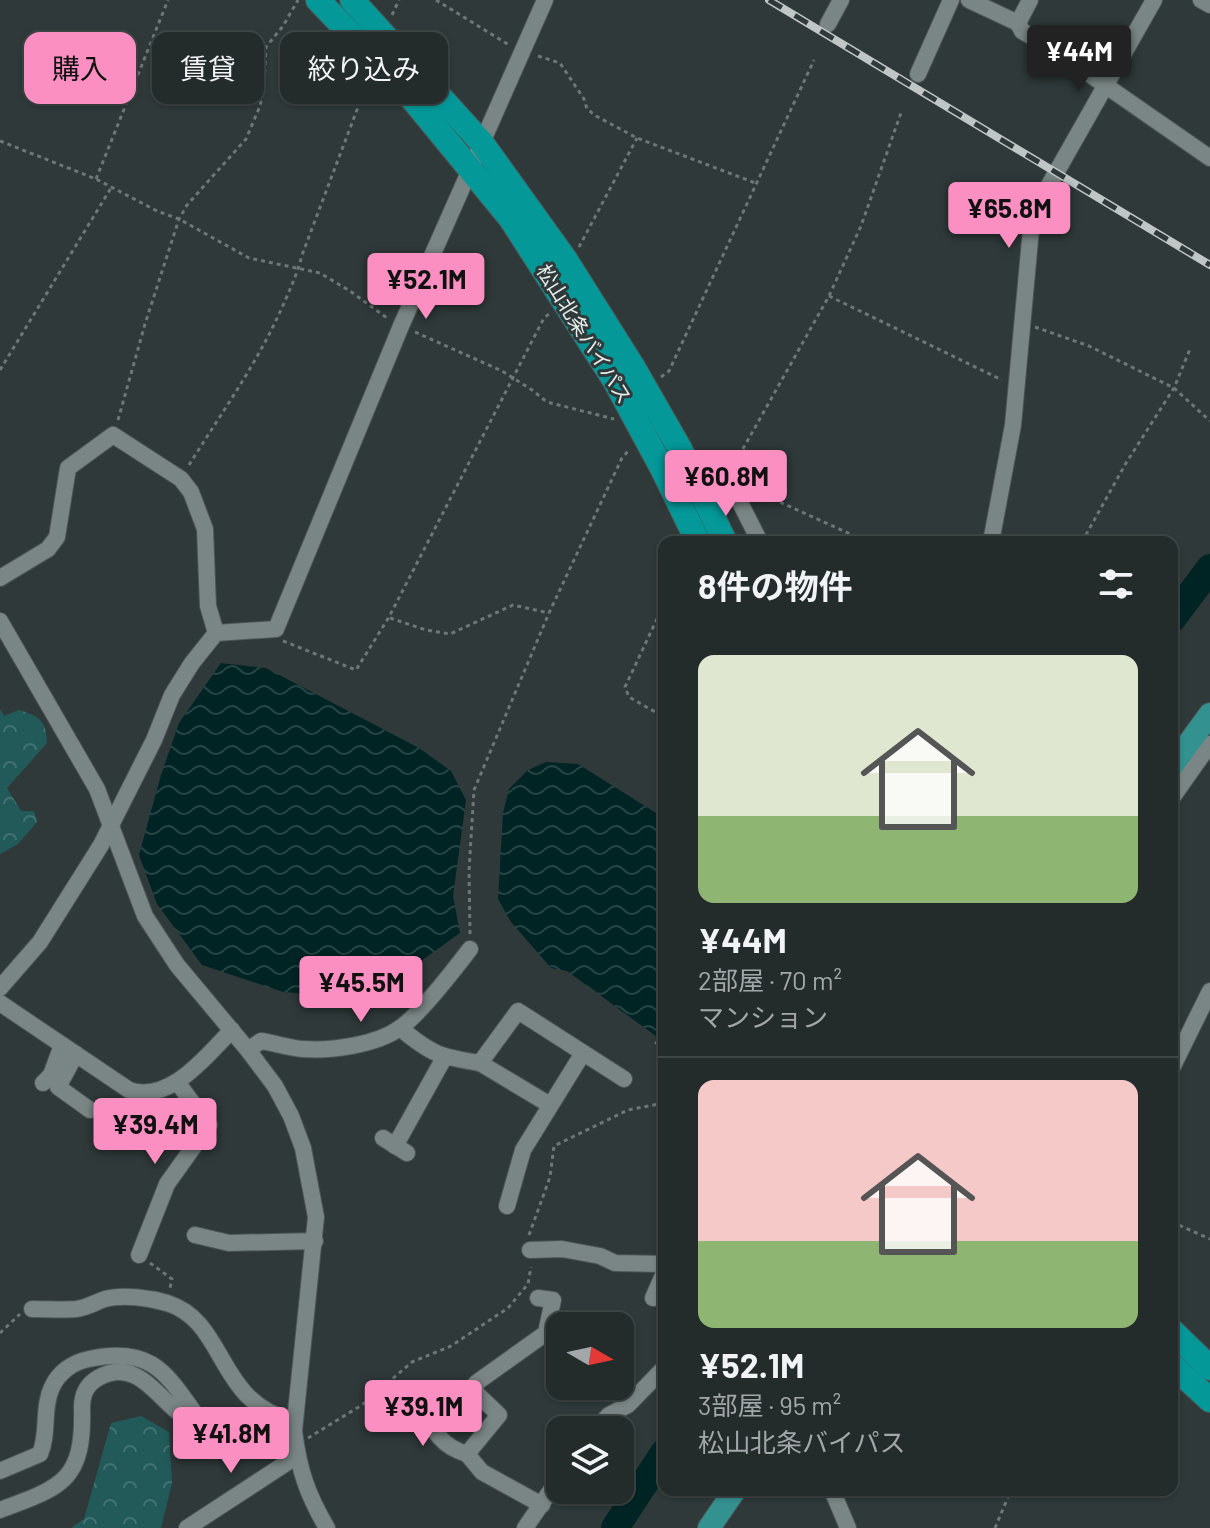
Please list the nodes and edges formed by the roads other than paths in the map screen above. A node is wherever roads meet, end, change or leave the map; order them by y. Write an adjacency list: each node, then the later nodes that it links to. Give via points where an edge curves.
1 (318, 0): 17 (highway, 松山北条バイパス)
2 (352, 0): 15 (highway, 松山北条バイパス)
3 (545, 0): 15 (street)
4 (841, 0): 12 (street)
5 (951, 0): 13 (street)
6 (969, 0): 11 (street)
7 (1030, 0): 11 (street)
8 (1154, 0): 14 (street)
9 (1201, 0): 10 (street)
10 (1210, 5)
11 (1018, 23): 14 (street, via 1022,31)
12 (828, 24)
13 (918, 74)
14 (1104, 86): 16 (street); 22 (street, via 1031,229 1013,425)
15 (481, 142): 17 (street); 20 (highway, 松山北条バイパス, via 565,259 646,389)
16 (1210, 158)
17 (471, 169): 19 (highway, 松山北条バイパス, via 511,219 632,411); 25 (street, via 276,629)
18 (727, 477): 21 (street)
19 (695, 536)
20 (722, 536)
21 (752, 536)
22 (992, 536)
23 (0, 578): 25 (street, via 48,549 57,537 68,468 113,435 181,479 191,492 205,529 208,606)
24 (0, 621): 30 (street, via 77,751)
25 (216, 633): 30 (street, via 172,695)
26 (1210, 714): 28 (main road)
27 (1210, 744): 29 (street)
28 (1178, 758)
29 (1178, 789)
30 (111, 822): 32 (street, via 40,942); 36 (street, via 145,916 177,965)
31 (470, 949): 35 (street)
32 (0, 988)
33 (1210, 991): 40 (street)
34 (0, 1003): 37 (street)
35 (400, 1028): 38 (street, via 365,1044 304,1049 261,1041); 41 (street)
36 (232, 1030): 38 (street); 44 (street)
37 (69, 1049): 44 (street, via 141,1094); 45 (street); 47 (street, via 58,1087)
38 (248, 1050): 51 (street, via 275,1086 303,1148 316,1217)
39 (583, 1053): 42 (street, via 518,1011); 43 (street); 46 (street)
40 (1178, 1056)
41 (444, 1058): 42 (street); 48 (street)
42 (480, 1063): 46 (street)
43 (615, 1080)
44 (177, 1082): 53 (street, via 209,1125 167,1184)
45 (43, 1083)
46 (550, 1105): 49 (street, via 523,1150)
47 (90, 1110)
48 (395, 1146)
49 (505, 1197)
50 (195, 1235): 51 (street, via 229,1243)
51 (315, 1241): 67 (street)
52 (530, 1250): 54 (street, via 562,1249 615,1263)
53 (139, 1255)
54 (658, 1264)
55 (658, 1287): 57 (street)
56 (538, 1298): 68 (street, via 553,1300 546,1333 476,1383 475,1392 499,1415)
57 (653, 1298)
58 (32, 1309): 67 (street, via 79,1309 119,1296 185,1311 210,1336 232,1379 252,1402)
59 (1178, 1337): 60 (highway)
60 (1210, 1368)
61 (1178, 1371): 63 (highway)
62 (658, 1374): 65 (street, via 628,1405)
63 (1210, 1400)
64 (429, 1408): 68 (street, via 431,1428)
65 (608, 1416)
66 (204, 1426): 67 (street); 69 (street, via 149,1361 114,1354 79,1361 51,1388 40,1454); 74 (street, via 191,1422 137,1375 102,1375 82,1398 80,1454 71,1473 58,1486)
67 (295, 1437): 75 (street); 76 (street, via 308,1497)
68 (467, 1454): 73 (street, via 482,1472)
69 (0, 1471)
70 (731, 1496): 78 (main road)
71 (835, 1496): 79 (street)
72 (546, 1499): 73 (street)
73 (542, 1505): 77 (street)
74 (0, 1510)
75 (187, 1528)
76 (327, 1528)
77 (525, 1528)
78 (709, 1528)
79 (848, 1528)

